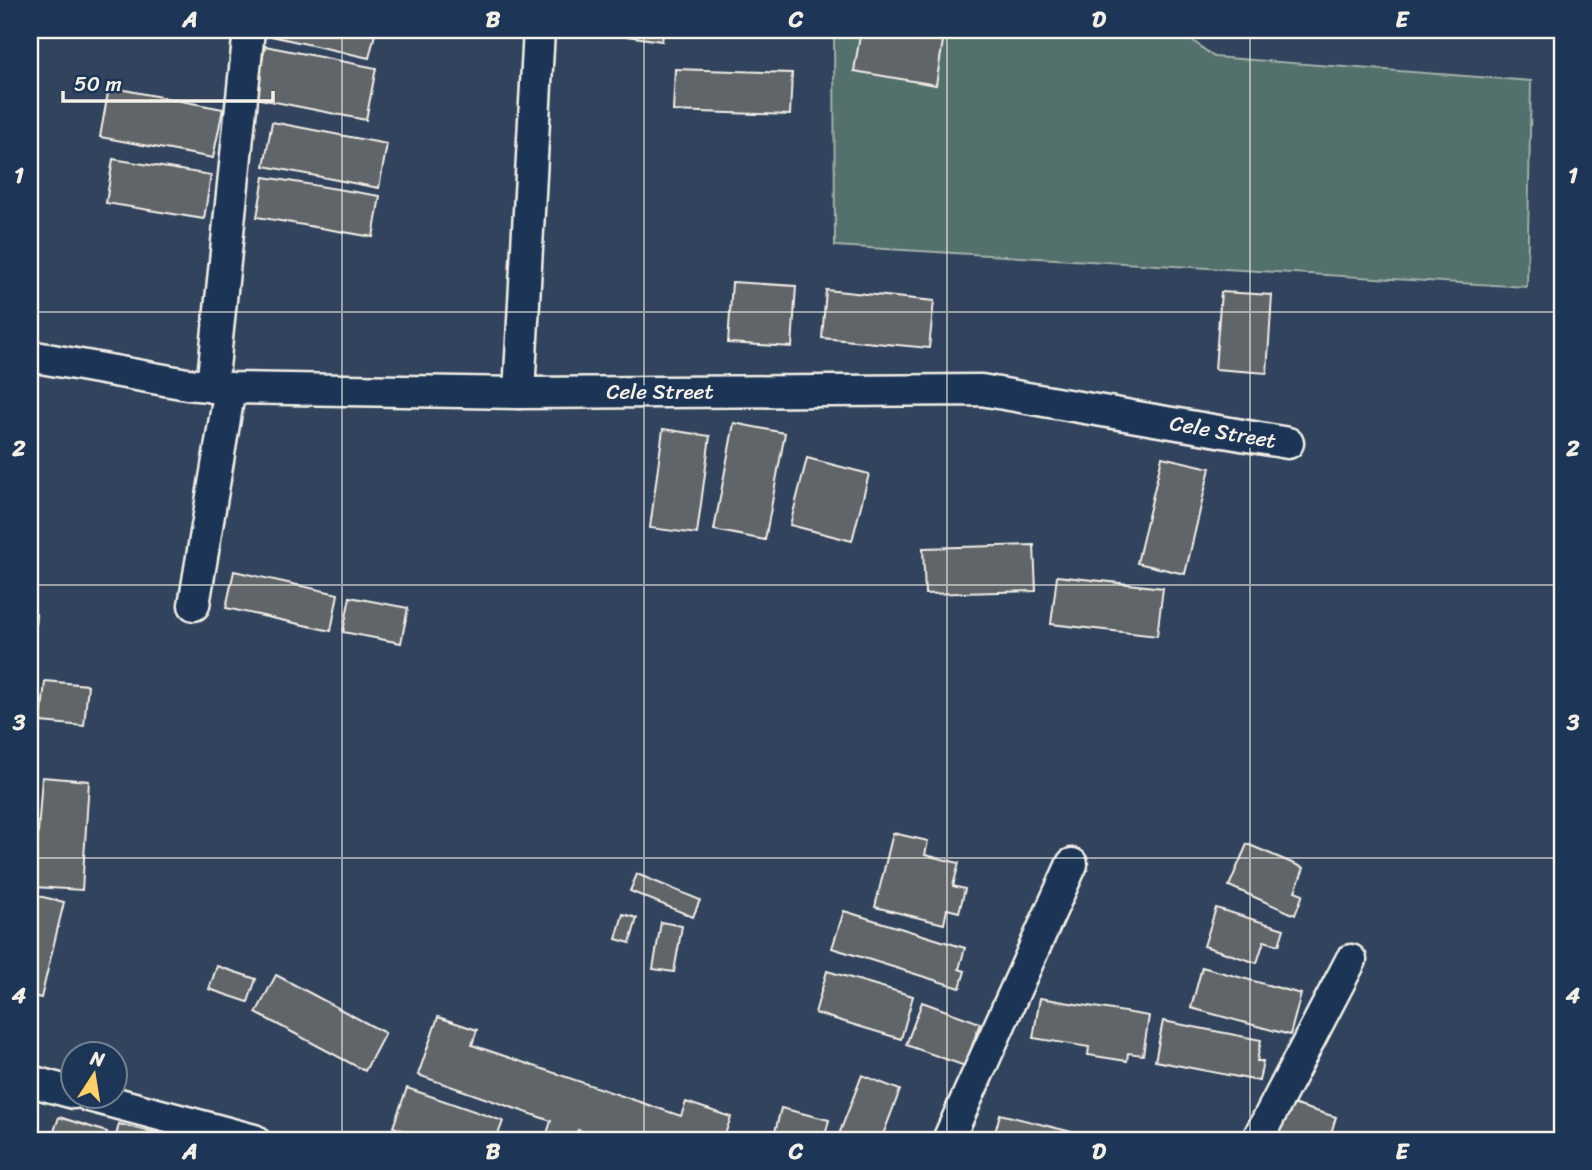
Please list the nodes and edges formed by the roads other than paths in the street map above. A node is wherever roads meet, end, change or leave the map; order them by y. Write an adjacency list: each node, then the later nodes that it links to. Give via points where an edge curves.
1 (249, 30): 4 (street)
2 (539, 30): 5 (street)
3 (30, 356): 4 (street, Cele Street)
4 (221, 388): 5 (street, Cele Street); 7 (street)
5 (519, 393): 6 (street, Cele Street, via 981,390)
6 (1288, 443)
7 (194, 605)
8 (1072, 864): 14 (street)
9 (1350, 960): 15 (street)
10 (30, 1081): 11 (street)
11 (60, 1089)
12 (130, 1108): 13 (street)
13 (254, 1140)
14 (948, 1140)
15 (1257, 1140)

